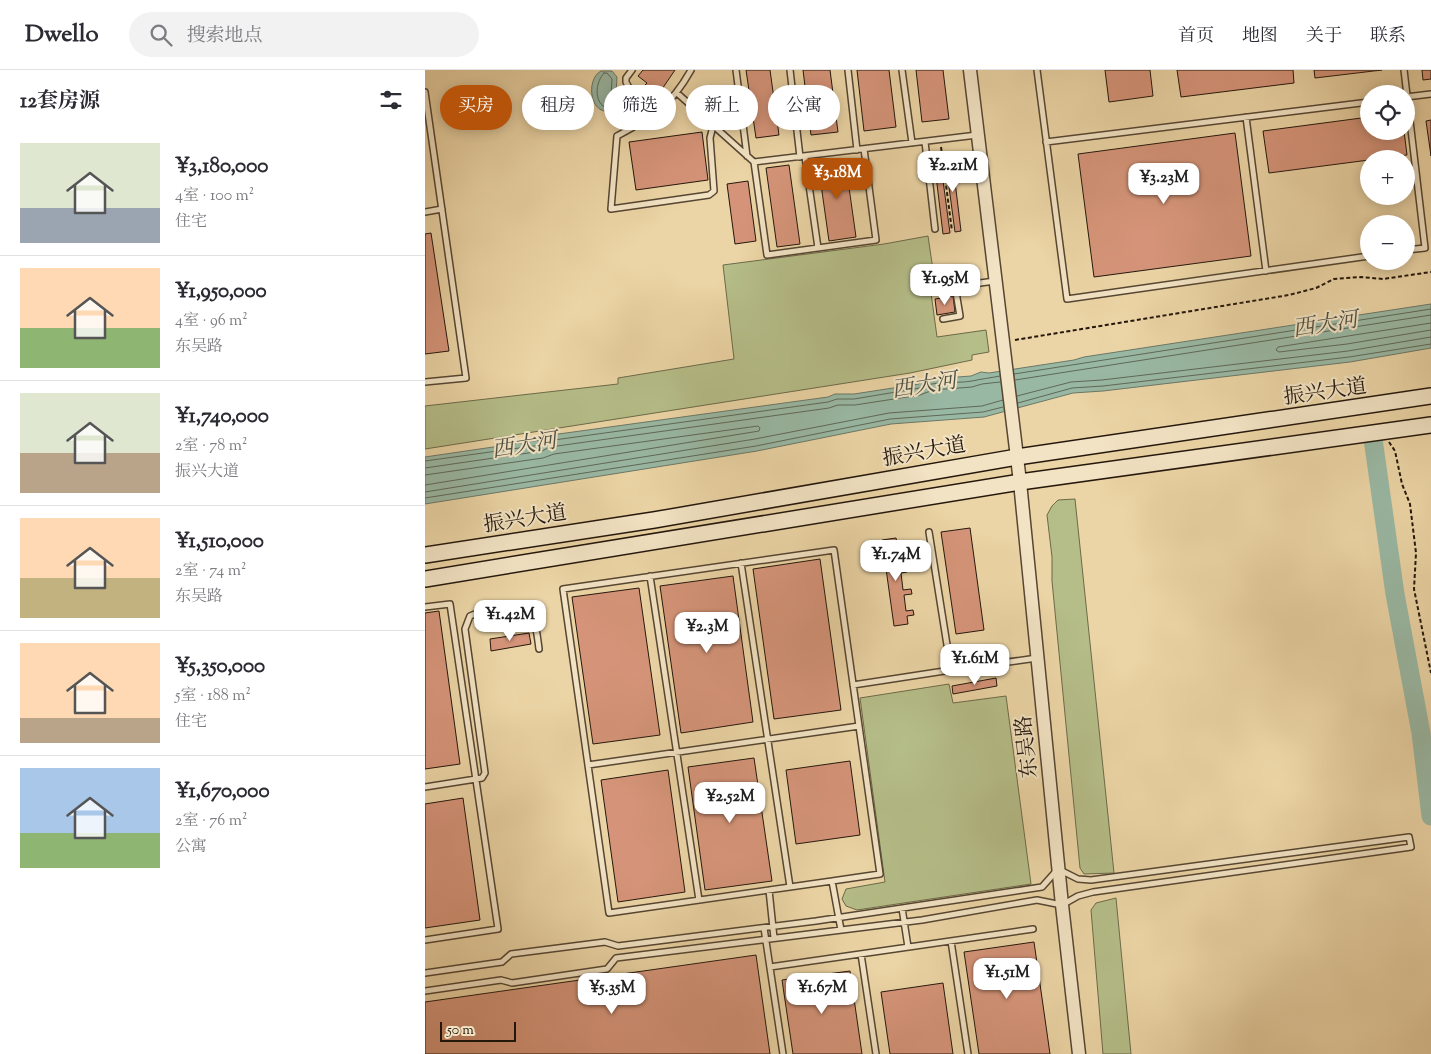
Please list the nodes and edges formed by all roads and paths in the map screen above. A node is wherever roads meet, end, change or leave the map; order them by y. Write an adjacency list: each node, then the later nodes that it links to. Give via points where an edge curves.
1 (632, 70): 10 (lane, via 626,78)
2 (691, 70): 13 (lane)
3 (736, 70): 30 (lane)
4 (790, 70): 31 (lane)
5 (847, 70): 29 (lane)
6 (902, 70): 27 (lane)
7 (970, 70): 22 (street)
8 (1037, 70): 26 (lane)
9 (1404, 70): 11 (lane)
10 (628, 85)
11 (1406, 85)
12 (425, 92): 33 (lane)
13 (677, 93): 16 (lane)
14 (1431, 94): 15 (lane)
15 (1415, 96)
16 (686, 101)
17 (1360, 103): 18 (lane)
18 (1246, 117): 26 (lane); 41 (lane)
19 (628, 130): 20 (lane, via 617,136 611,209 709,195 714,191)
20 (712, 130)
21 (717, 130): 30 (lane)
22 (978, 135): 23 (lane); 43 (street)
23 (940, 140): 25 (lane); 36 (path)
24 (1413, 140): 37 (lane)
25 (925, 142): 27 (lane); 35 (lane)
26 (1046, 142): 41 (lane, via 1067,300)
27 (911, 143): 28 (lane)
28 (864, 149): 29 (lane); 38 (lane, via 876,240)
29 (857, 150): 31 (lane)
30 (747, 157): 32 (lane)
31 (803, 157): 32 (lane); 38 (lane)
32 (754, 162): 38 (lane, via 767,255)
33 (442, 209): 34 (lane); 48 (lane, via 466,378)
34 (425, 212)
35 (935, 229)
36 (952, 231)
37 (1428, 247): 39 (lane)
38 (818, 248)
39 (1415, 249)
40 (1360, 257): 41 (lane)
41 (1266, 271)
42 (1431, 272): 47 (path, via 1383,279 1334,279 1289,295)
43 (995, 280): 44 (lane); 47 (street)
44 (955, 286): 45 (lane); 46 (lane, via 959,316)
45 (935, 289)
46 (943, 318)
47 (1003, 342): 52 (street, 东吴路)
48 (425, 382)
49 (1431, 396): 52 (main road, 振兴大道)
50 (1431, 425): 51 (main road, 振兴大道)
51 (1382, 432): 53 (main road, 振兴大道); 63 (path, via 1395,451 1410,504 1416,553 1414,589)
52 (1017, 457): 53 (street, 东吴路); 55 (main road, 振兴大道, via 654,520)
53 (1020, 482): 58 (main road, 振兴大道); 61 (street, 东吴路)
54 (929, 532): 62 (lane)
55 (425, 555)
56 (741, 563): 57 (lane); 64 (lane, via 834,550); 66 (lane)
57 (650, 576): 67 (lane); 68 (lane, via 563,589)
58 (425, 579)
59 (425, 607): 69 (lane, via 450,604)
60 (539, 649): 69 (lane, via 533,618 525,608 517,606 482,611 470,616 467,622 465,629 485,763 483,778)
61 (1037, 658): 62 (lane); 71 (street, 东吴路)
62 (951, 670): 64 (lane)
63 (1431, 673)
64 (853, 685): 65 (lane)
65 (859, 726): 66 (lane); 72 (lane, via 880,874)
66 (768, 739): 67 (lane); 73 (lane)
67 (677, 752): 68 (lane); 75 (lane)
68 (588, 765): 75 (lane, via 609,913)
69 (476, 779): 70 (lane); 86 (lane, via 498,929)
70 (425, 787)
71 (1058, 869): 76 (street, 东吴路); 76 (lane, via 1078,879 1091,880 1409,837 1411,847 1093,892); 77 (lane, via 1042,887)
72 (832, 881): 73 (lane); 78 (lane)
73 (790, 887): 74 (lane)
74 (769, 890): 75 (lane); 80 (lane)
75 (699, 900)
76 (1062, 905): 79 (lane, via 1037,900); 96 (street, 东吴路)
77 (902, 908): 78 (lane); 79 (lane)
78 (838, 918): 80 (lane); 83 (lane)
79 (904, 922): 83 (lane); 88 (lane)
80 (773, 926): 81 (lane); 84 (lane)
81 (764, 928): 85 (lane); 91 (lane, via 618,946 605,942 511,954 502,962)
82 (1033, 929): 87 (lane)
83 (841, 930): 84 (lane)
84 (775, 938): 85 (lane)
85 (766, 939): 90 (lane); 92 (lane, via 616,958 607,969)
86 (425, 940)
87 (951, 941): 88 (lane); 95 (lane)
88 (908, 947): 89 (lane)
89 (861, 954): 90 (lane); 94 (lane)
90 (770, 967): 93 (lane)
91 (425, 973)
92 (425, 991)
93 (783, 1054)
94 (876, 1054)
95 (968, 1054)
96 (1079, 1054)

